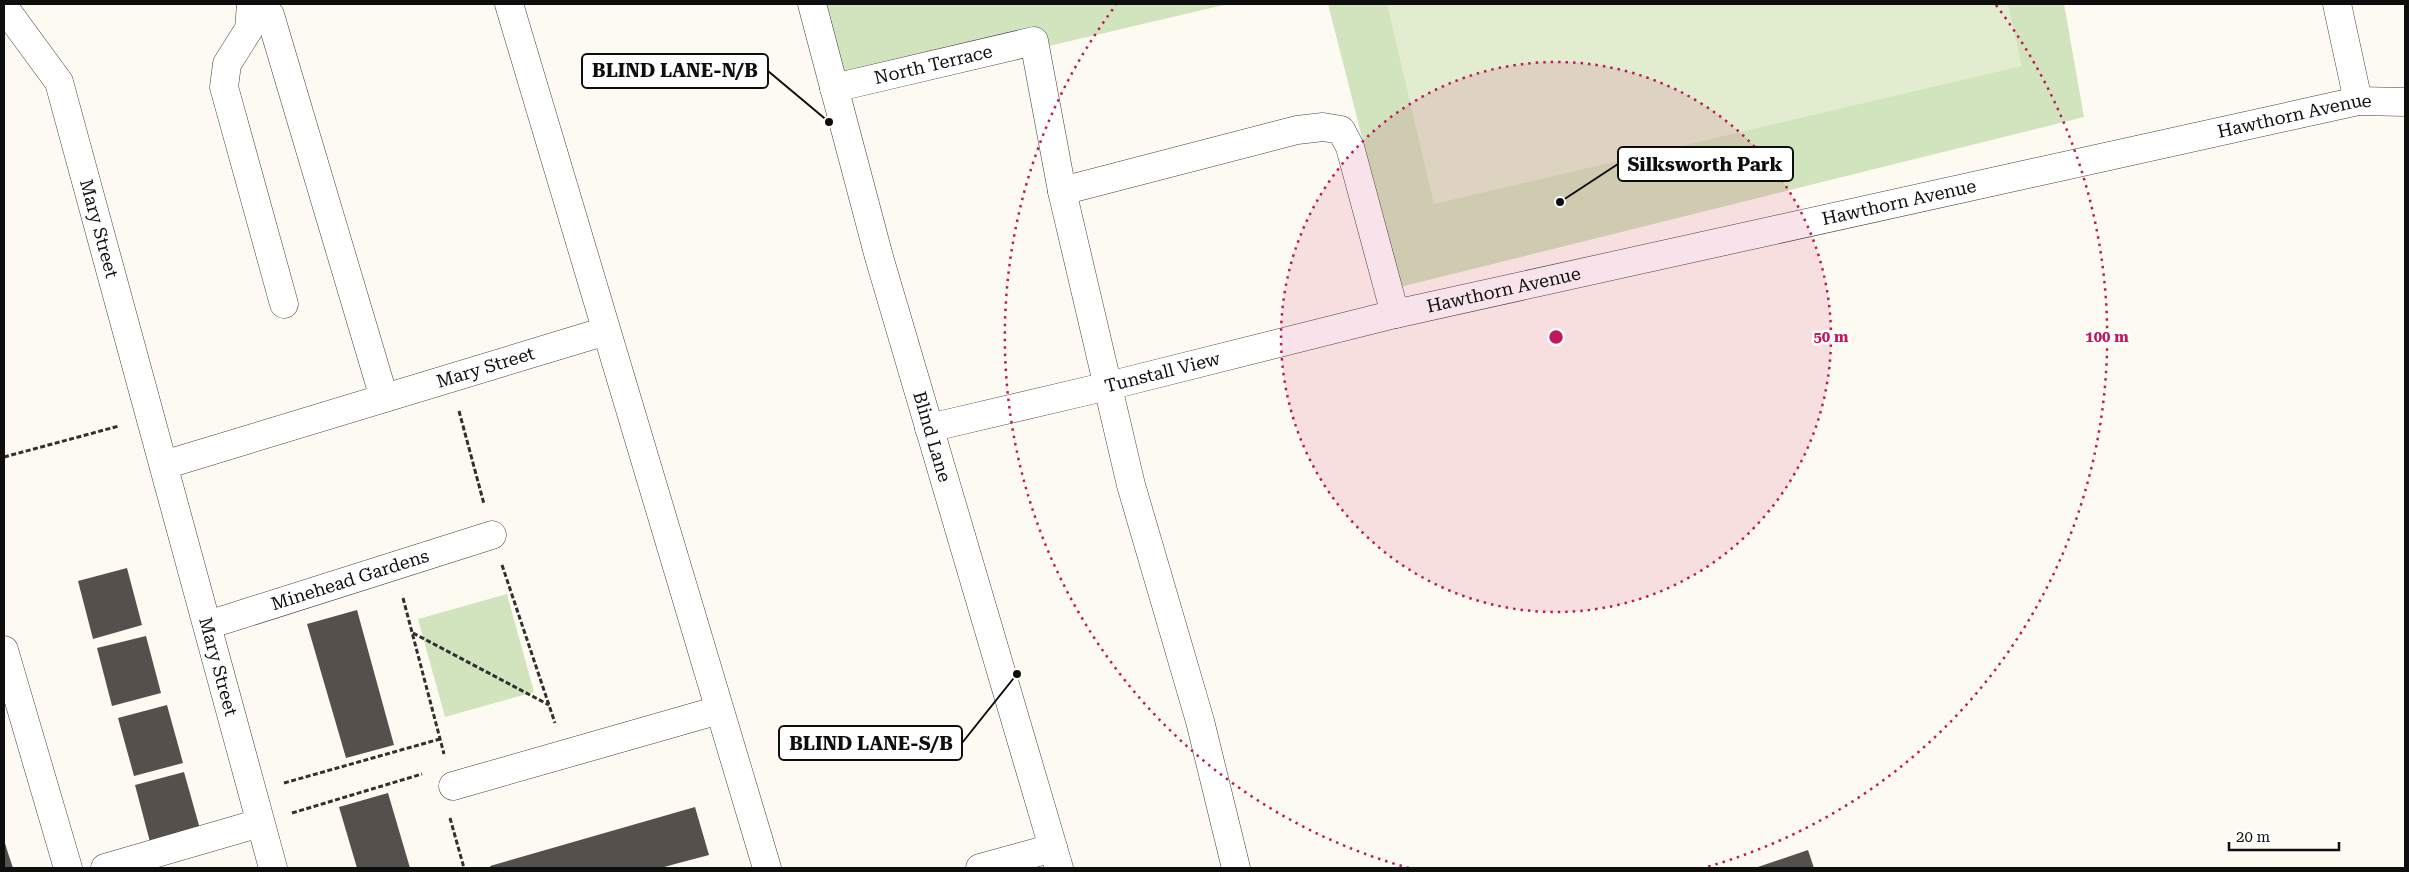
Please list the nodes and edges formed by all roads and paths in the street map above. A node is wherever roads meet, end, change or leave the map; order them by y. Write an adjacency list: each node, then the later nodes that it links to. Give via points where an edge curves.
1 (251, 4): 11 (street, via 249,29 226,64 224,87)
2 (259, 4): 15 (street, via 270,15)
3 (509, 4): 13 (street)
4 (812, 4): 7 (street, Blind Lane)
5 (2337, 4): 8 (street)
6 (4, 7): 16 (street, Mary Street, via 58,82)
7 (834, 88): 10 (street, North Terrace, via 1034,41); 17 (street, Blind Lane)
8 (2358, 102): 9 (street, Hawthorn Avenue); 12 (street, Hawthorn Avenue)
9 (2405, 102)
10 (1062, 191): 12 (street, via 1297,130 1324,127 1341,130 1350,147); 14 (street)
11 (284, 304)
12 (1395, 314): 14 (street, Tunstall View)
13 (606, 331): 15 (street, Mary Street); 26 (street)
14 (1108, 386): 17 (street, Tunstall View); 38 (street, via 1131,485 1200,721)
15 (384, 398): 19 (street, Mary Street)
16 (151, 417): 18 (path); 19 (street, Mary Street)
17 (929, 428): 31 (street, Blind Lane)
18 (4, 457)
19 (164, 465): 22 (street, Mary Street)
20 (492, 535): 21 (street, Minehead Gardens)
21 (394, 565): 22 (street, Minehead Gardens); 23 (path)
22 (208, 624): 29 (street, Mary Street)
23 (412, 633): 25 (path); 27 (path)
24 (4, 650): 32 (street)
25 (549, 705)
26 (719, 710): 28 (street); 36 (street)
27 (440, 739): 28 (path); 29 (path)
28 (450, 776): 30 (path); 35 (path, via 447,808)
29 (252, 792): 30 (street, Mary Street)
30 (260, 823): 33 (street); 34 (street, Mary Street)
31 (1056, 858): 37 (street)
32 (68, 868)
33 (106, 868)
34 (274, 868)
35 (464, 868)
36 (767, 868)
37 (980, 868)
38 (1236, 868)

